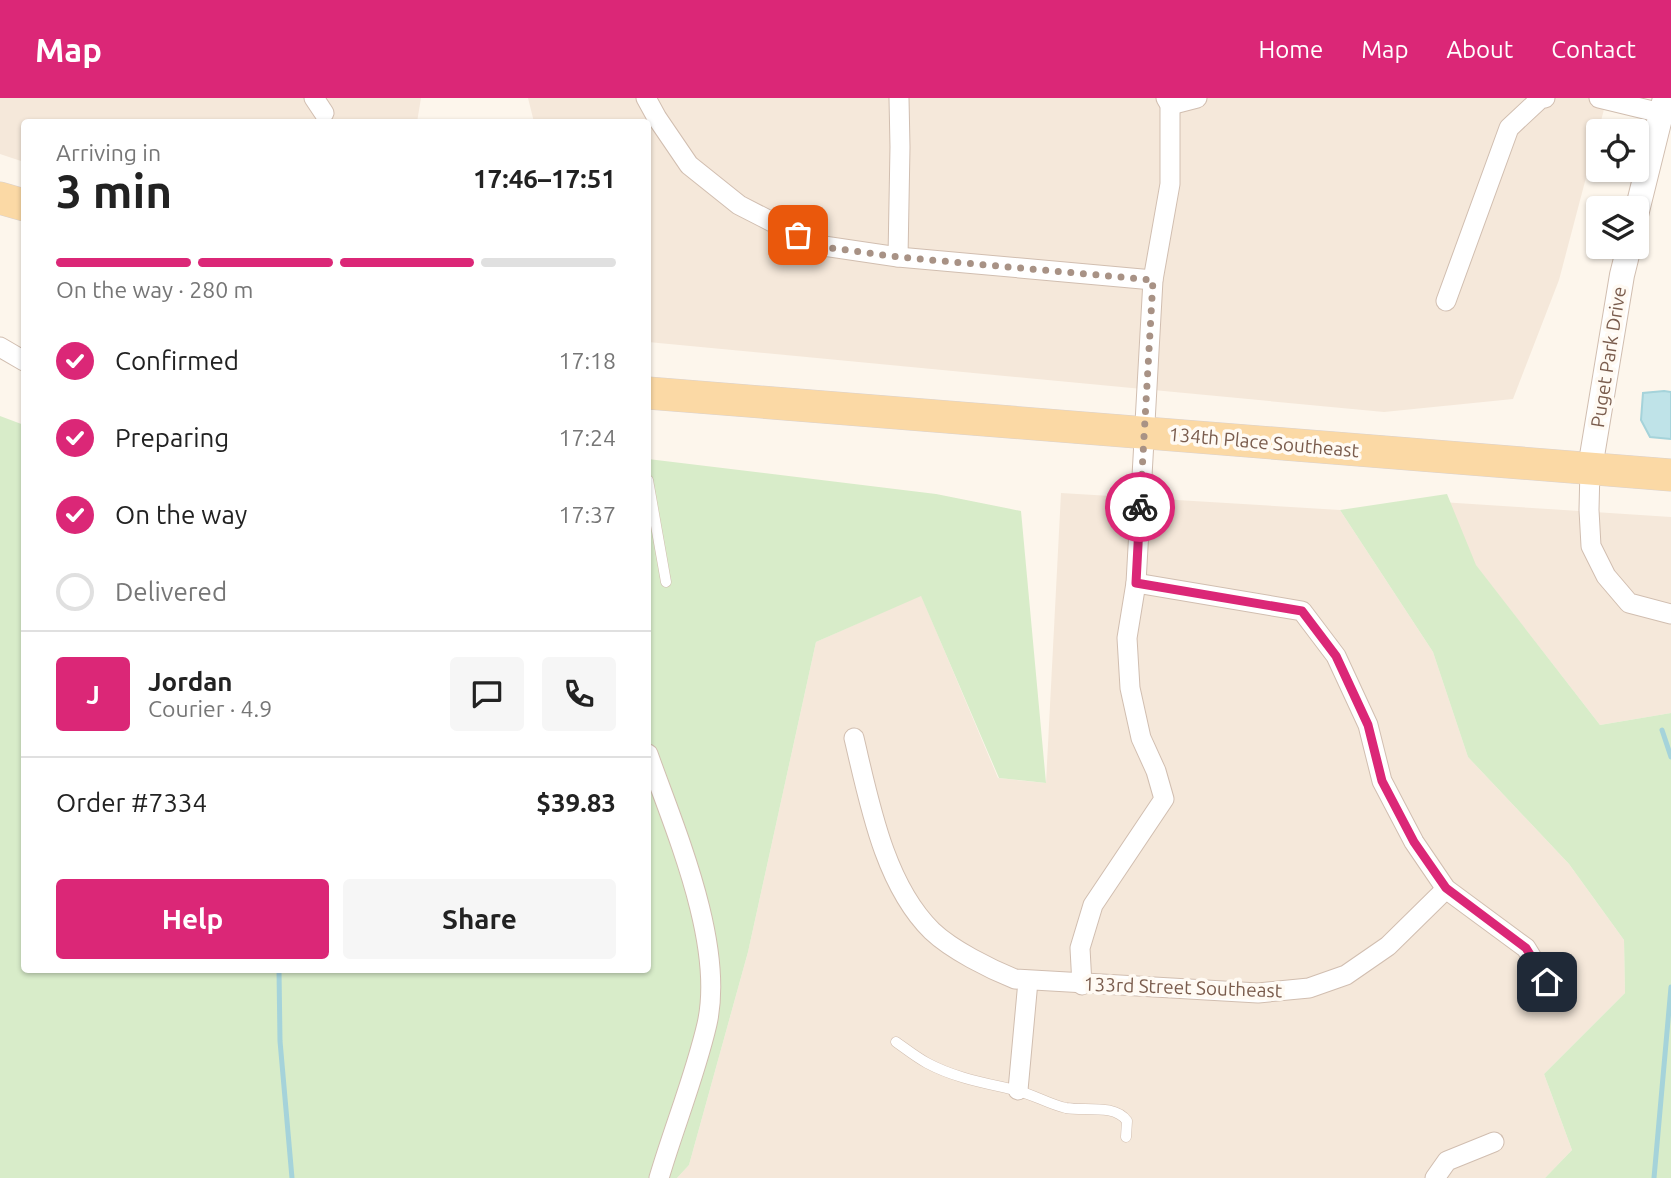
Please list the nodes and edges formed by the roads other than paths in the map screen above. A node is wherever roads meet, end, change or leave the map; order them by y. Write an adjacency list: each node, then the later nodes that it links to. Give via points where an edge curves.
1 (646, 98): 11 (street, via 689,164 739,205 817,246)
2 (899, 98): 11 (street)
3 (1197, 98): 6 (street)
4 (1545, 98): 14 (street, via 1509,128)
5 (1599, 98): 7 (street)
6 (1168, 102): 13 (street, via 1170,184)
7 (1663, 106): 8 (street)
8 (1641, 196)
9 (0, 198): 10 (main road)
10 (21, 204)
11 (898, 257): 13 (street)
12 (1626, 259): 19 (street, Puget Park Drive)
13 (1153, 280): 18 (street)
14 (1446, 301)
15 (0, 347): 16 (street)
16 (21, 359)
17 (651, 393): 18 (main road, 134th Place Southeast)
18 (1144, 432): 19 (main road, 134th Place Southeast); 23 (street)
19 (1590, 467): 20 (main road, 134th Place Southeast); 24 (street, via 1591,546 1606,576 1629,603)
20 (1671, 475)
21 (651, 497): 22 (lane)
22 (666, 582)
23 (1136, 583): 27 (street, via 1302,611 1336,656 1368,725 1382,781 1414,842); 29 (street, via 1127,638 1130,688 1141,738 1164,799 1093,905 1080,948)
24 (1671, 614)
25 (854, 738): 28 (street, 133rd Street Southeast, via 870,807 911,906 933,932 984,966)
26 (651, 763): 35 (street, via 705,927 710,981 708,1022)
27 (1446, 888): 29 (street, 133rd Street Southeast, via 1388,946 1346,975 1309,988 1258,993); 30 (street, via 1526,948)
28 (1028, 981): 29 (street, 133rd Street Southeast); 32 (street)
29 (1082, 985)
30 (1558, 1000)
31 (896, 1042): 32 (lane, via 949,1073)
32 (1018, 1090): 33 (lane, via 1048,1104 1118,1112 1127,1121)
33 (1126, 1137)
34 (1494, 1142): 36 (street, via 1447,1161)
35 (659, 1178)
36 (1435, 1178)

